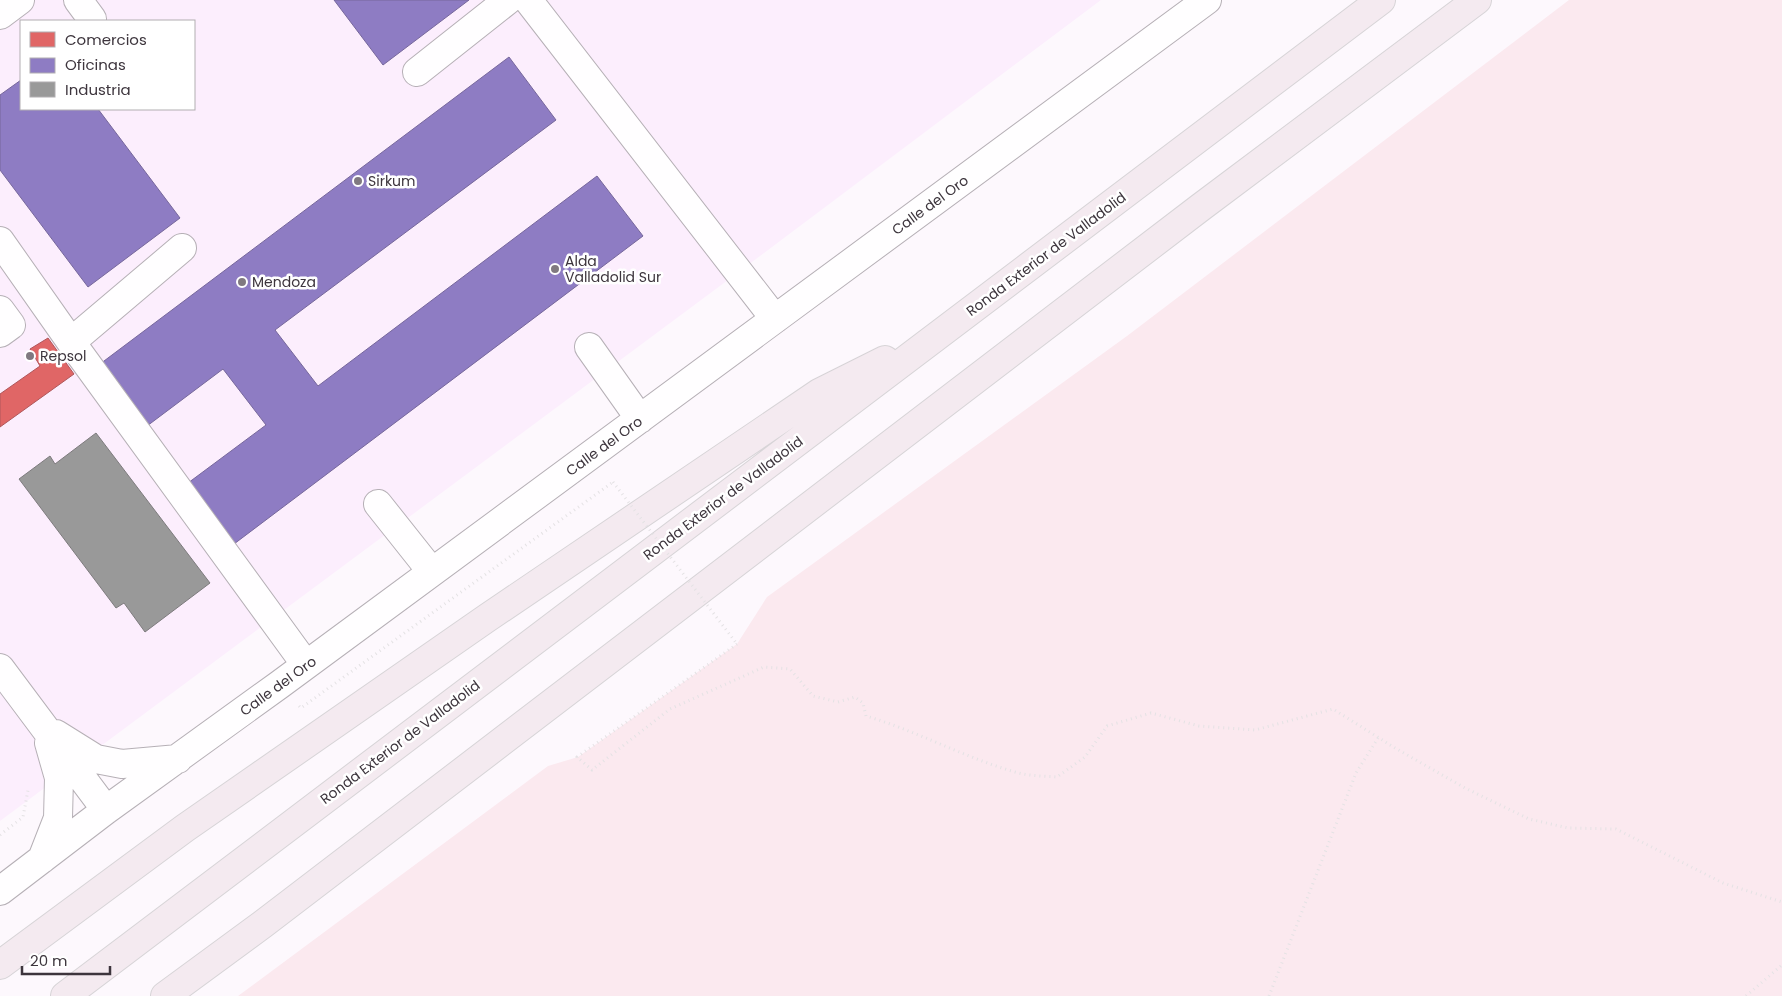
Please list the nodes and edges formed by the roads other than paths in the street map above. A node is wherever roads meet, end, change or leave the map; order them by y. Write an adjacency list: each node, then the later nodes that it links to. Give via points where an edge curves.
1 (20, 0): 7 (street)
2 (508, 0): 8 (street)
3 (528, 0): 12 (street)
4 (1207, 0): 12 (street, Calle del Oro)
5 (1381, 0): 13 (highway, Ronda Exterior de Valladolid)
6 (1477, 0): 27 (highway)
7 (0, 15)
8 (417, 72)
9 (0, 241): 15 (street)
10 (182, 248): 15 (street)
11 (0, 310): 14 (street, via 11,325)
12 (775, 319): 17 (street, Calle del Oro)
13 (945, 331): 28 (highway, via 820,393 209,811); 29 (highway, Ronda Exterior de Valladolid)
14 (0, 333)
15 (71, 342): 20 (street)
16 (589, 347): 17 (street)
17 (640, 419): 19 (street, Calle del Oro)
18 (378, 504): 19 (street)
19 (432, 572): 20 (street, Calle del Oro)
20 (306, 665): 23 (street, Calle del Oro)
21 (0, 668): 22 (street)
22 (44, 727): 23 (street, via 96,759 122,764); 24 (street); 25 (street, via 59,778 58,818)
23 (178, 759): 24 (street, Calle del Oro)
24 (106, 810): 25 (street, Calle del Oro)
25 (42, 859): 26 (street, Calle del Oro)
26 (0, 891)
27 (263, 924): 30 (highway); 31 (highway)
28 (0, 964)
29 (65, 996)
30 (165, 996)
31 (178, 996)

